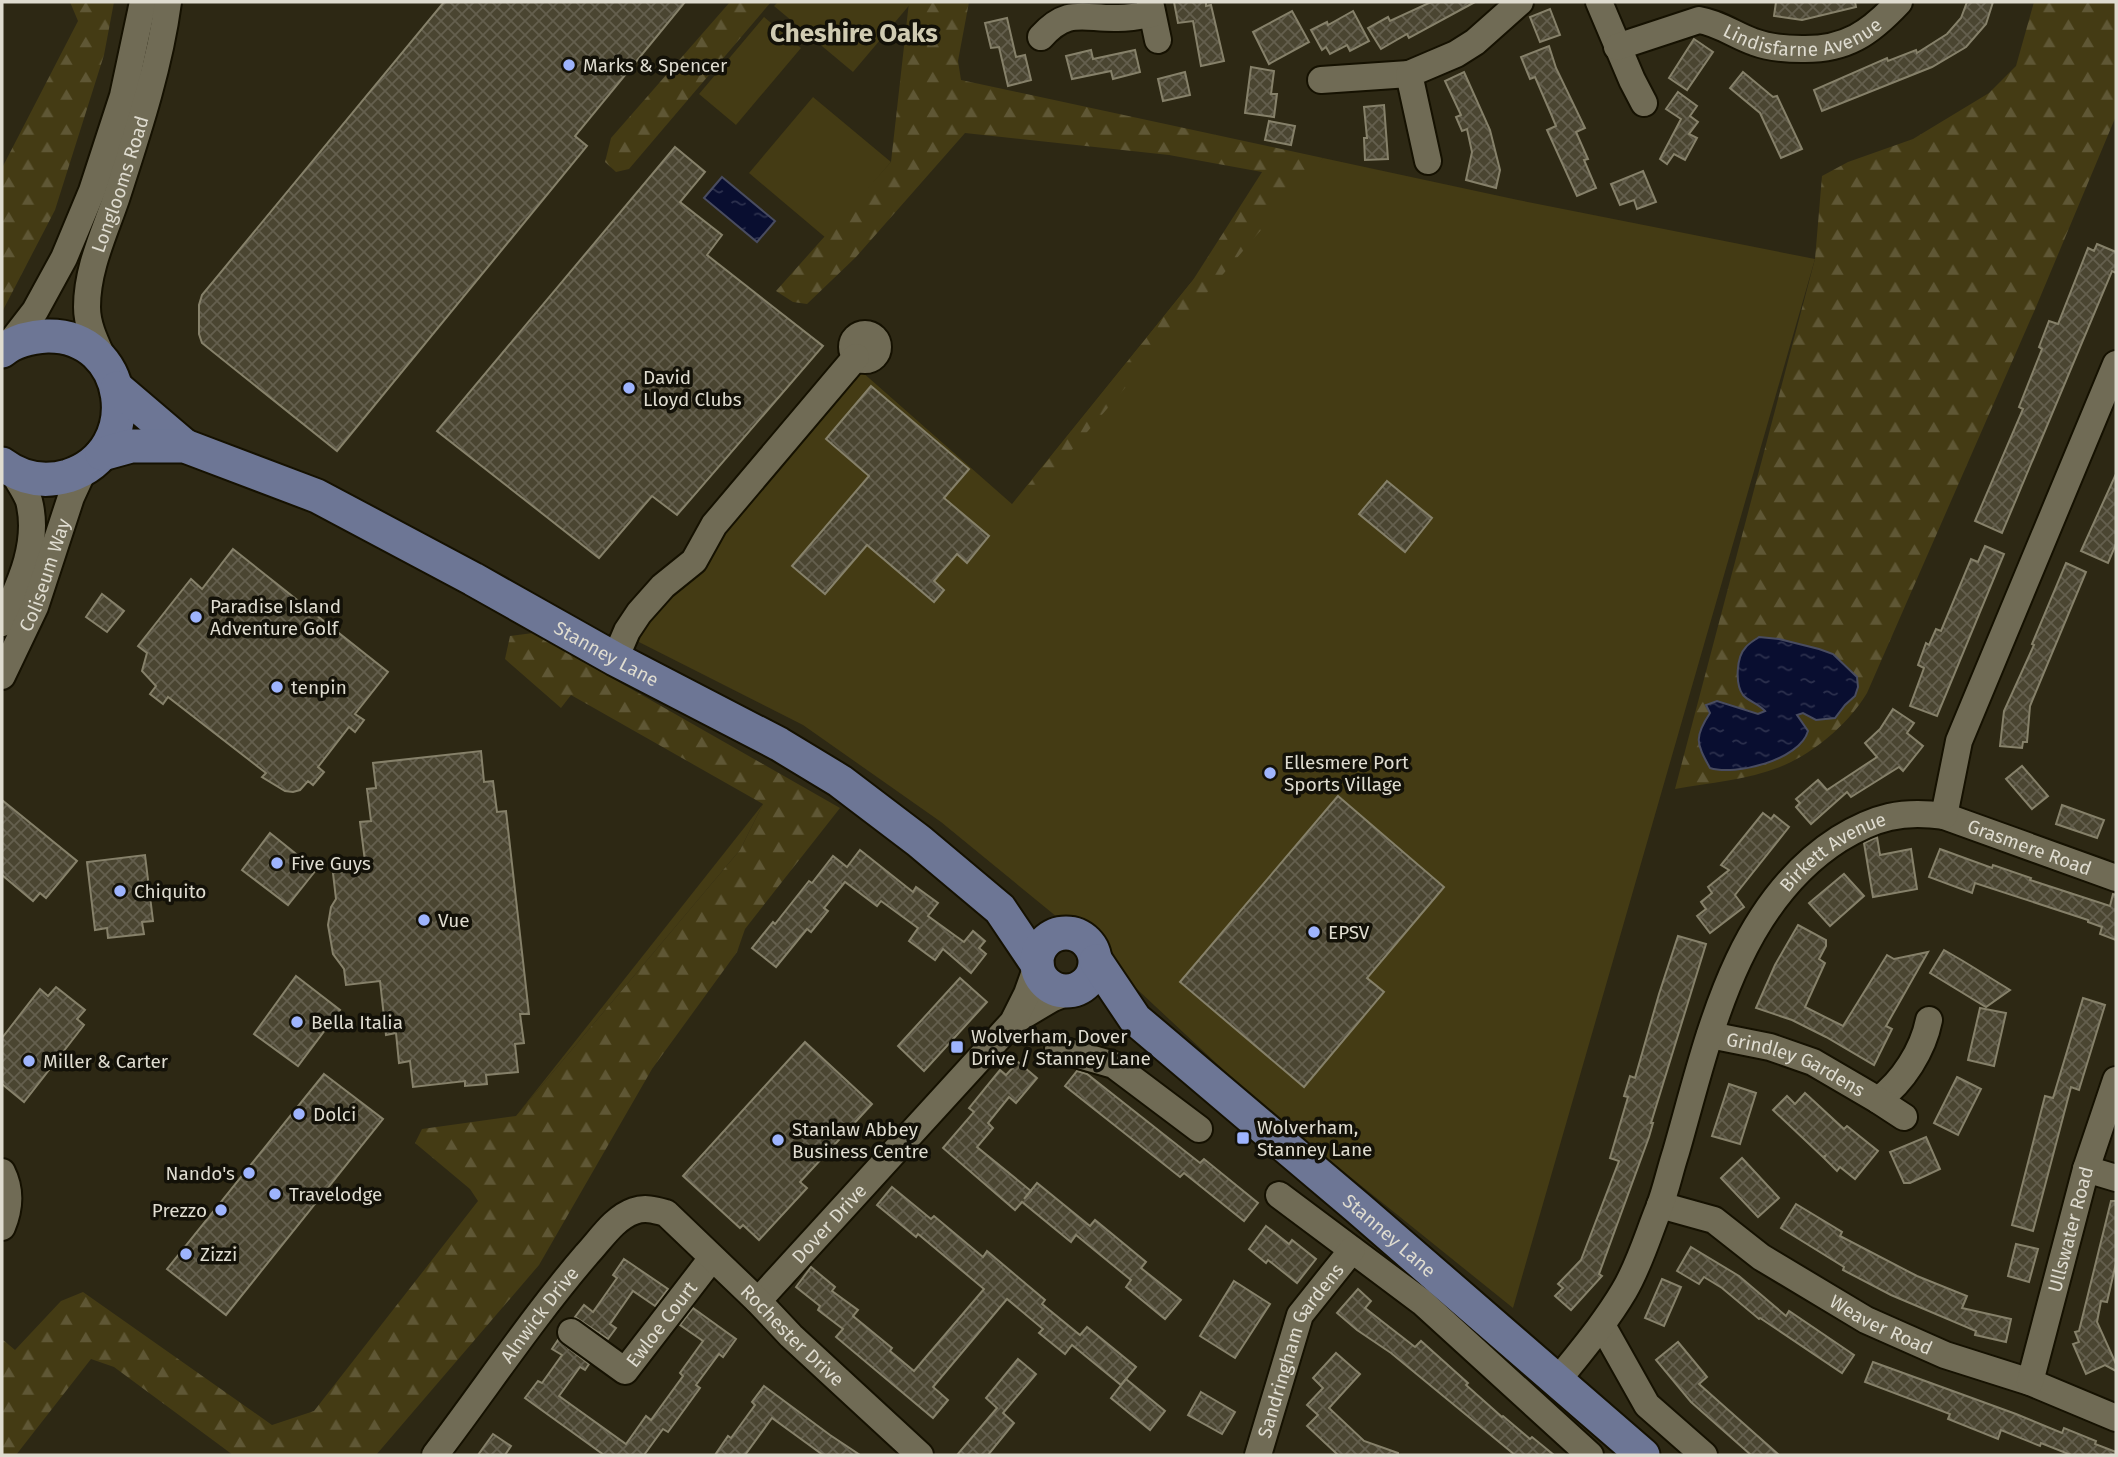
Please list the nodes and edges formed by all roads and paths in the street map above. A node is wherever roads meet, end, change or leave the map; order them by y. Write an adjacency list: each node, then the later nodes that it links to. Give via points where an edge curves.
1 (143, 2): 15 (street, Longlooms Road, via 123,96 92,191 35,311)
2 (168, 2): 18 (street, Longlooms Road, via 144,111 90,275 86,309 90,331)
3 (1520, 2): 11 (street, via 1475,42)
4 (1599, 2): 10 (street)
5 (1899, 2): 7 (street, Lindisfarne Avenue, via 1853,40 1824,49 1774,48 1752,42 1708,22)
6 (1151, 8): 8 (street, via 1121,19 1081,16); 9 (street)
7 (1700, 11): 10 (street, Lindisfarne Avenue)
8 (1045, 24)
9 (1158, 40)
10 (1617, 47): 13 (street)
11 (1409, 74): 12 (street); 14 (street)
12 (1321, 80)
13 (1644, 103)
14 (1428, 161)
15 (5, 349): 18 (main road, Stanney Lane, via 32,337 59,336 82,344)
16 (856, 357): 23 (street, via 714,525 678,551 663,586 632,623)
17 (2116, 364): 25 (street, via 1959,741)
18 (111, 376): 19 (main road, Stanney Lane); 20 (main road, via 120,412 115,433)
19 (185, 446): 20 (main road, Stanney Lane, via 131,446); 23 (main road, Stanney Lane, via 317,496)
20 (93, 463): 21 (main road, Stanney Lane, via 55,480 30,478); 24 (street, Coliseum Way, via 71,497 35,607)
21 (7, 468): 22 (street, Coliseum Way, via 29,500 31,525 28,565)
22 (2, 623)
23 (615, 659): 27 (main road, Stanney Lane, via 809,761 919,841)
24 (2, 676)
25 (1944, 816): 26 (street, Grasmere Road); 35 (street, Birkett Avenue, via 1922,813 1879,818 1828,846 1803,866 1759,922 1730,976)
26 (2116, 878)
27 (1000, 909): 28 (main road, Stanney Lane); 30 (main road, Stanney Lane)
28 (1060, 933): 29 (main road, via 1081,936 1093,949); 30 (main road, via 1045,941)
29 (1096, 961): 31 (main road, via 1092,977); 32 (main road, Stanney Lane)
30 (1037, 965): 31 (main road, via 1044,982); 34 (street, Dover Drive)
31 (1070, 991): 32 (main road, Stanney Lane); 34 (street, Dover Drive)
32 (1135, 1020): 37 (main road, Stanney Lane)
33 (1928, 1020): 39 (street, Grindley Gardens, via 1925,1040 1891,1090)
34 (1013, 1022): 52 (street, Dover Drive)
35 (1710, 1035): 39 (street, Grindley Gardens, via 1770,1047 1813,1062); 47 (street, Birkett Avenue)
36 (1073, 1047): 40 (street, via 1114,1065)
37 (1204, 1079): 40 (street); 55 (main road, Stanney Lane)
38 (2116, 1080): 43 (street, Ullswater Road)
39 (1878, 1100): 41 (street, Grindley Gardens)
40 (1177, 1112): 42 (street)
41 (1904, 1117)
42 (1199, 1129)
43 (2086, 1169): 45 (street); 56 (street, Ullswater Road)
44 (2, 1172): 49 (street, via 9,1203)
45 (2116, 1178)
46 (1279, 1195): 50 (street)
47 (1660, 1205): 53 (street, Birkett Avenue, via 1626,1288); 56 (street, Weaver Road, via 1714,1220 1761,1257 1866,1320 1945,1355)
48 (666, 1213): 51 (street, Rochester Drive); 58 (street, Alnwick Drive, via 650,1208 634,1211 614,1224 547,1300)
49 (2, 1227)
50 (1352, 1250): 60 (street, Sandringham Gardens, via 1300,1315); 61 (street, via 1422,1302)
51 (712, 1258): 52 (street, Rochester Drive); 54 (street, Ewloe Court, via 625,1371)
52 (758, 1301): 59 (street, Rochester Drive)
53 (1602, 1325): 55 (street, Birkett Avenue); 63 (street, via 1647,1405)
54 (571, 1332)
55 (1558, 1380): 62 (main road, Stanney Lane)
56 (2030, 1382): 57 (street, Weaver Road)
57 (2116, 1418)
58 (435, 1455)
59 (920, 1455)
60 (1258, 1455)
61 (1590, 1455)
62 (1643, 1455)
63 (1704, 1455)

